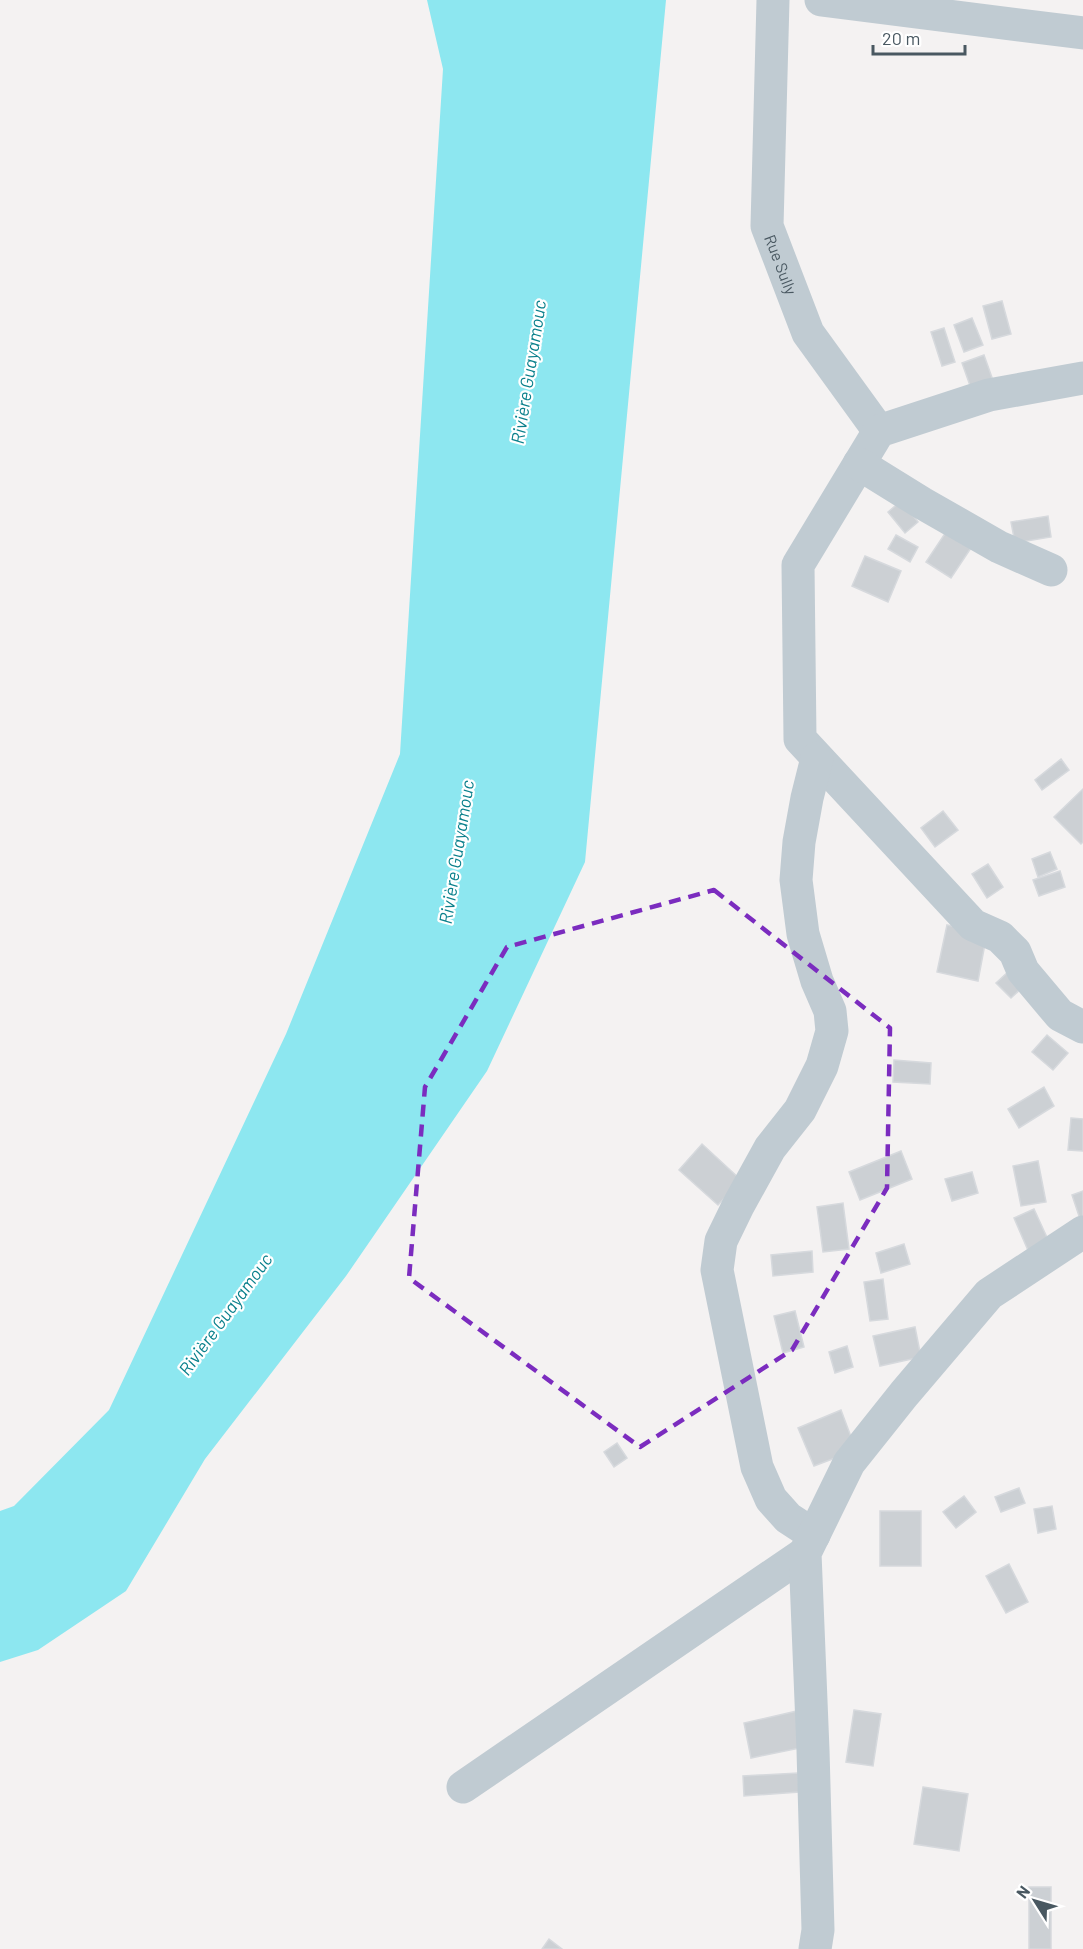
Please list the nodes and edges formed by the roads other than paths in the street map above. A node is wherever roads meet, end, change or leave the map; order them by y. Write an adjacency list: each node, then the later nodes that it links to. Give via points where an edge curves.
1 (773, 0): 6 (street, Rue Sully, via 767,226 808,333)
2 (820, 0): 3 (street)
3 (989, 10): 4 (street)
4 (1083, 33)
5 (1083, 378): 6 (street, via 989,395)
6 (879, 431): 7 (street)
7 (859, 464): 8 (street, via 999,547); 9 (street, via 798,565 800,740)
8 (1051, 570)
9 (817, 758): 10 (street, via 973,925 1000,937 1016,952 1023,971 1060,1015); 12 (street, via 799,842 796,880 803,934 830,1011 831,1031 822,1066 800,1110 770,1148 721,1241 717,1270 757,1467 771,1499)
10 (1083, 1027)
11 (1083, 1232): 12 (street, via 989,1294 849,1463)
12 (809, 1544): 13 (street); 14 (street, via 818,1929)
13 (463, 1787)
14 (815, 1949)

